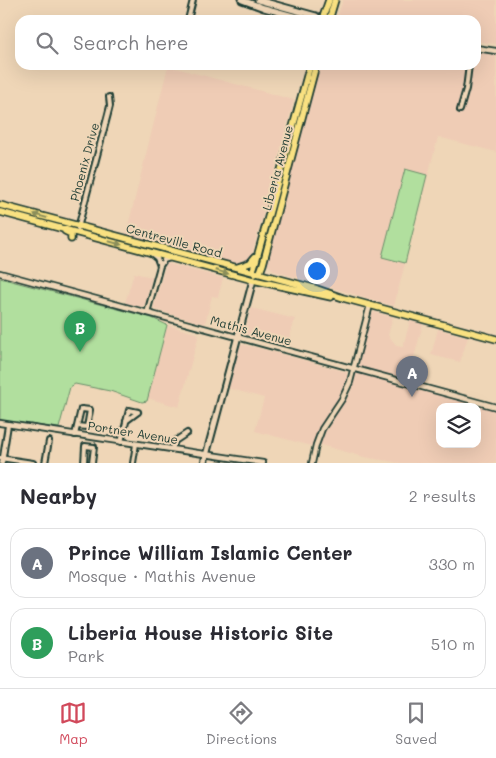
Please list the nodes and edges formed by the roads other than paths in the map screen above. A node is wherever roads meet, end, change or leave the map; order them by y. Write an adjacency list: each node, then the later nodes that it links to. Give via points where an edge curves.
1 (193, 0): 6 (street)
2 (242, 0): 7 (main road)
3 (258, 0): 8 (main road)
4 (329, 0): 9 (highway)
5 (335, 0): 10 (highway)
6 (189, 15)
7 (290, 15)
8 (312, 15)
9 (324, 15)
10 (330, 15)
11 (481, 49): 12 (street)
12 (496, 51)
13 (309, 70): 23 (highway, Liberia Avenue)
14 (315, 70): 26 (highway, Liberia Avenue)
15 (468, 70): 17 (street)
16 (109, 97): 21 (street, Phoenix Drive, via 110,106)
17 (460, 110)
18 (0, 205): 21 (highway, Centreville Road, one-way to 18)
19 (0, 212): 20 (highway, Centreville Road)
20 (62, 228): 21 (highway, Centreville Road); 22 (highway, via 71,234)
21 (78, 229): 24 (highway, Centreville Road, one-way to 24); 28 (highway, Centreville Road)
22 (71, 239)
23 (258, 251): 28 (highway, via 250,263); 30 (highway, Liberia Avenue, via 253,270)
24 (147, 252): 25 (highway, Centreville Road); 27 (street, via 157,258)
25 (170, 258): 27 (street); 32 (highway, Centreville Road, one-way to 32)
26 (262, 264): 30 (highway, Liberia Avenue, via 260,272); 31 (highway, via 265,272)
27 (160, 266): 35 (street)
28 (234, 268): 30 (highway, Centreville Road)
29 (0, 273): 35 (street, Mathis Avenue)
30 (255, 274): 31 (highway, Centreville Road); 32 (highway, Liberia Avenue)
31 (274, 279): 33 (highway, Centreville Road)
32 (253, 280): 33 (highway, Centreville Road); 36 (main road, Liberia Avenue)
33 (343, 298): 34 (highway, Centreville Road)
34 (370, 305): 37 (highway, Centreville Road); 38 (street)
35 (147, 313): 36 (street, Mathis Avenue)
36 (238, 337): 38 (street, Mathis Avenue); 52 (main road, Liberia Avenue)
37 (496, 339)
38 (354, 369): 39 (street, Mathis Avenue); 61 (street, via 345,394 320,436)
39 (496, 407)
40 (126, 421): 48 (street)
41 (0, 423): 42 (street, Portner Avenue)
42 (8, 424): 45 (street, Portner Avenue); 53 (street)
43 (77, 426): 43 (street, via 82,408 90,410 87,427); 45 (street)
44 (187, 433): 51 (street, via 175,441)
45 (75, 435): 46 (street, Portner Avenue)
46 (92, 437): 48 (street, Portner Avenue); 50 (street)
47 (49, 441): 55 (street)
48 (120, 442): 49 (street, Portner Avenue)
49 (136, 444): 51 (street, Portner Avenue); 58 (street)
50 (91, 447): 56 (street, via 85,446); 57 (street, via 94,447)
51 (172, 449): 52 (street, Portner Avenue)
52 (206, 454): 59 (main road, Liberia Avenue); 60 (street, Portner Avenue)
53 (2, 460): 54 (street)
54 (33, 463)
55 (45, 463)
56 (84, 463)
57 (92, 463)
58 (133, 463)
59 (204, 463)
60 (263, 463)
61 (312, 463)

